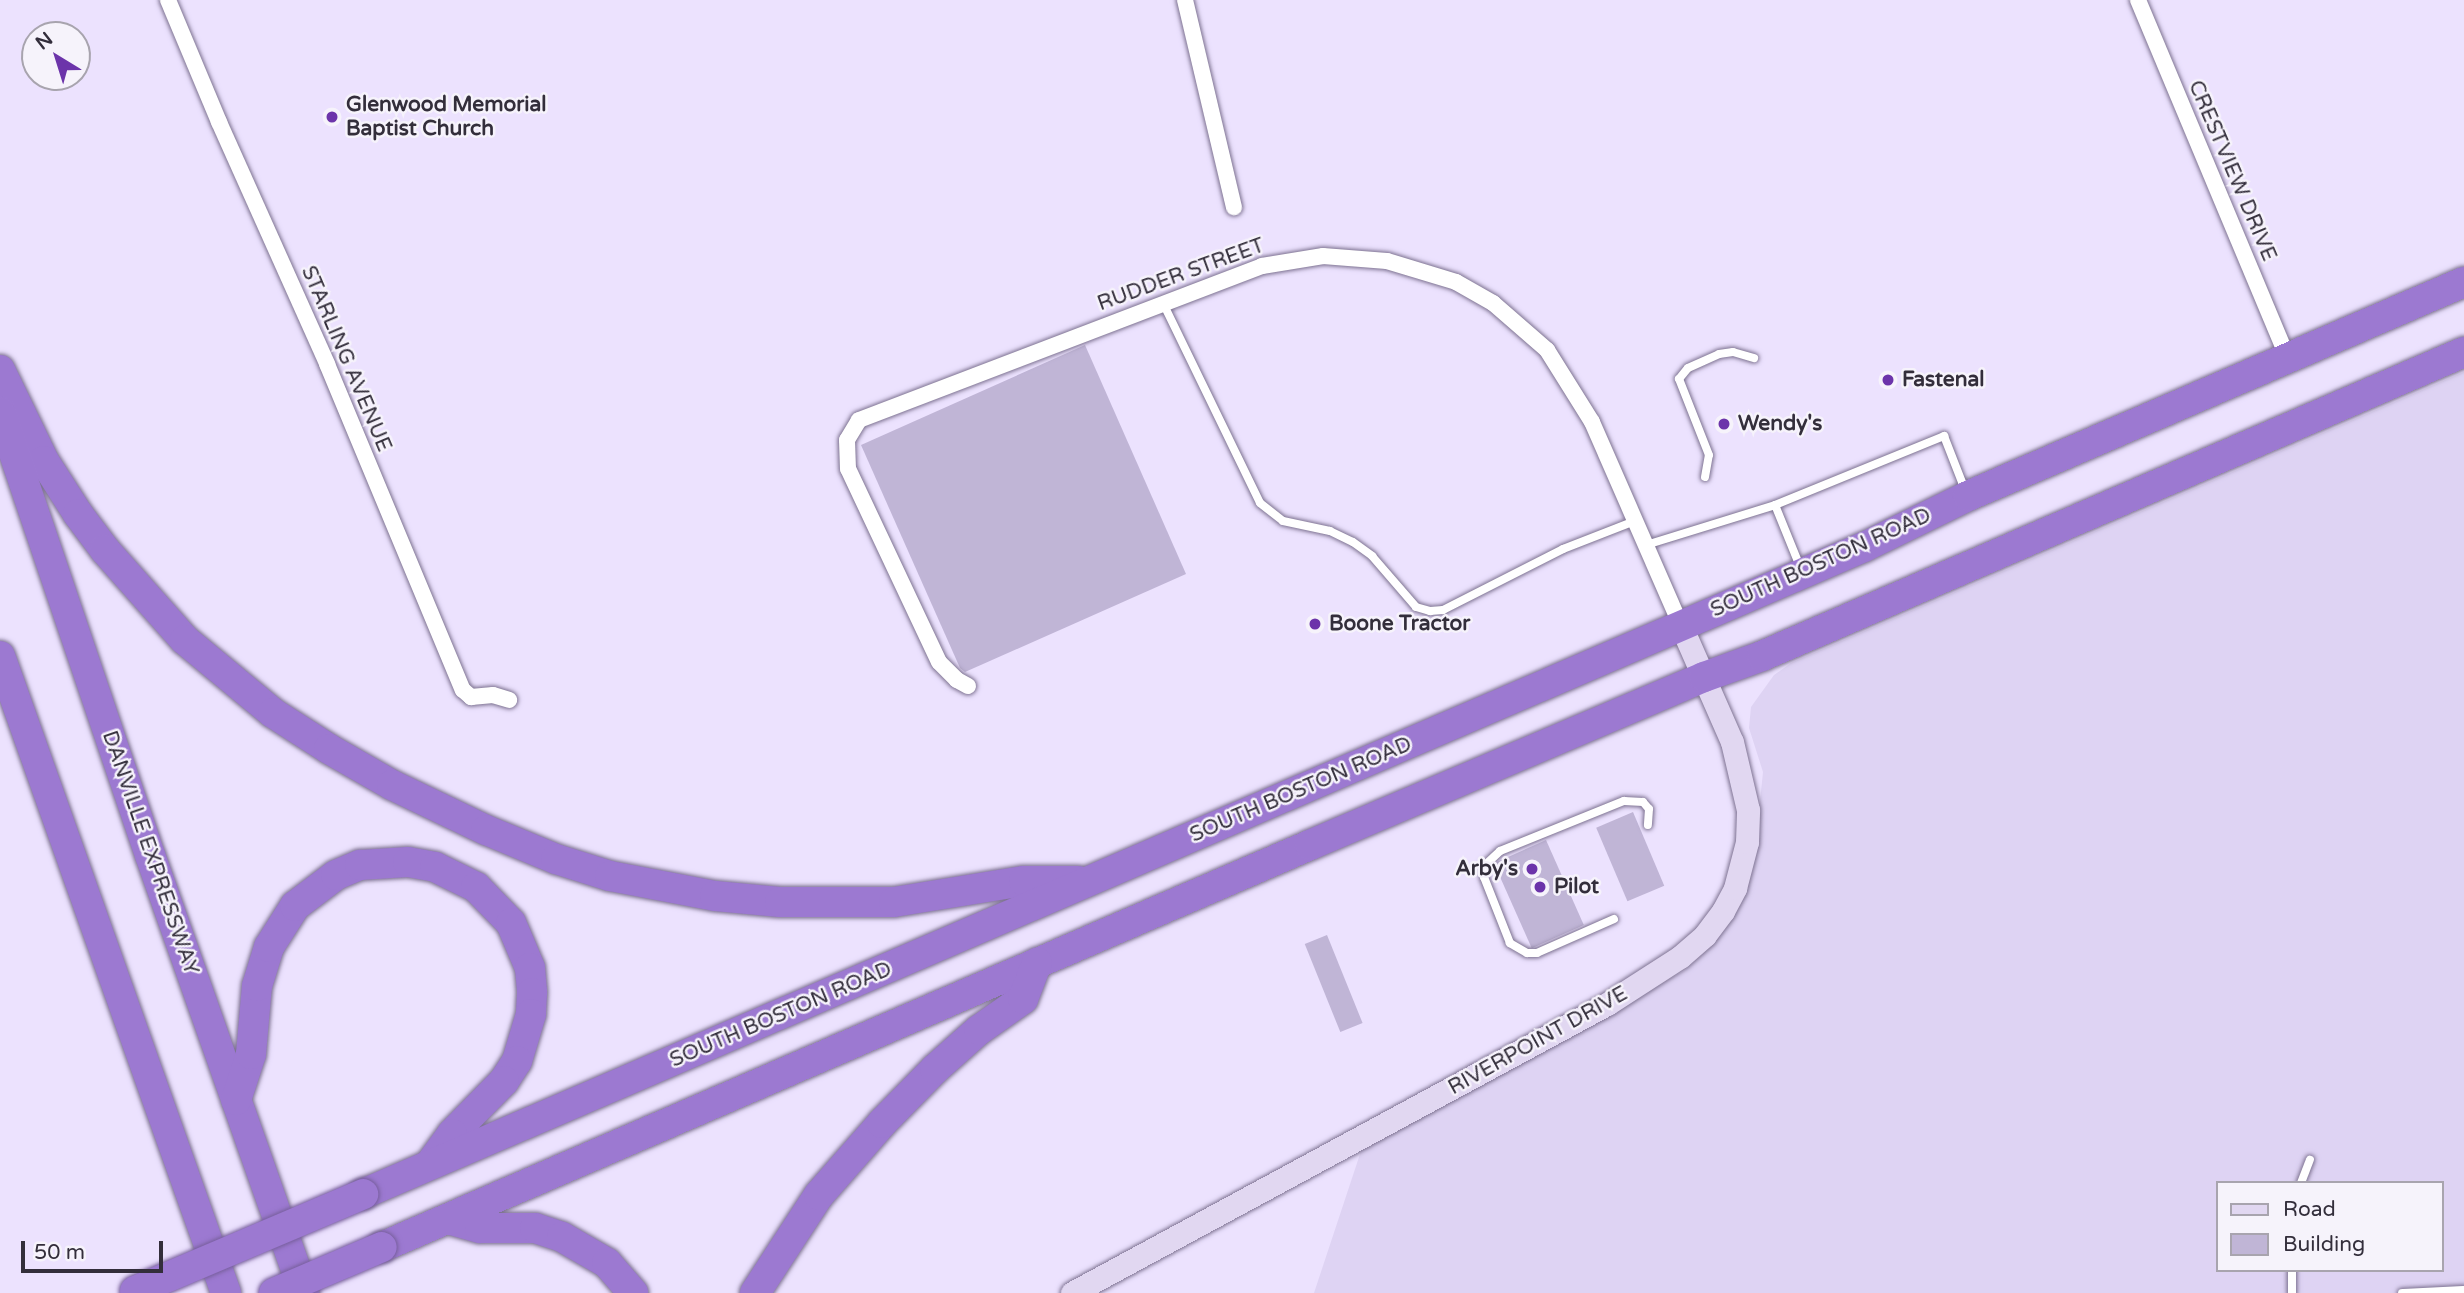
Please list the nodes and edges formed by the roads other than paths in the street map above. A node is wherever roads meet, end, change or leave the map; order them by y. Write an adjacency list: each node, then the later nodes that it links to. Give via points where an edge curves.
1 (168, 0): 22 (street, STARLING AVENUE, via 463,690 471,697 493,695)
2 (1185, 0): 4 (street)
3 (2138, 0): 9 (street, CRESTVIEW DRIVE)
4 (1234, 207)
5 (2464, 282): 9 (highway, SOUTH BOSTON ROAD)
6 (1163, 303): 15 (street, RUDDER STREET, via 1262,266 1323,256 1387,261 1456,282 1493,303 1547,350 1592,422); 15 (lane, via 1259,503 1283,521 1330,531 1353,542 1373,556 1416,607 1443,610 1563,549); 21 (street, RUDDER STREET, via 868,414 851,430 848,469 939,662)
7 (2464, 352): 20 (highway)
8 (1754, 358): 12 (lane, via 1733,352 1719,354 1688,368 1679,379 1709,455)
9 (2288, 358): 13 (highway, SOUTH BOSTON ROAD)
10 (0, 370): 26 (highway, via 44,461 78,514 186,639 273,713 329,750 486,830 610,876 703,894 780,902 894,902 1024,881)
11 (0, 412): 29 (highway, DANVILLE EXPRESSWAY)
12 (1705, 477)
13 (1968, 496): 14 (lane, via 1944,436); 17 (highway, SOUTH BOSTON ROAD)
14 (1775, 505): 16 (lane); 17 (lane)
15 (1635, 521): 16 (street, RUDDER STREET)
16 (1646, 545): 18 (street, RUDDER STREET)
17 (1803, 574): 18 (highway, SOUTH BOSTON ROAD)
18 (1681, 626): 20 (street, RIVERPOINT DRIVE); 26 (highway, SOUTH BOSTON ROAD)
19 (0, 656): 24 (highway)
20 (1704, 677): 28 (highway); 42 (street, RIVERPOINT DRIVE, via 1732,742 1748,810 1748,842 1735,888 1705,935 1680,957 1607,1004)
21 (968, 686)
22 (509, 700)
23 (0, 724): 24 (highway)
24 (41, 776): 37 (highway)
25 (1648, 825): 27 (lane, via 1649,809 1643,802 1623,801 1500,851 1484,866 1484,877 1510,943 1518,950 1537,953)
26 (1092, 881): 31 (highway, SOUTH BOSTON ROAD)
27 (1614, 919)
28 (1037, 963): 33 (highway); 41 (highway, via 1023,999 935,1069 819,1195)
29 (236, 1100): 31 (highway, via 251,1054 257,986 270,947 295,906 336,875 360,865 408,862 435,867 476,887 511,923 530,968 533,993 517,1061); 39 (highway, DANVILLE EXPRESSWAY)
30 (2310, 1160): 32 (lane)
31 (430, 1164): 36 (highway, SOUTH BOSTON ROAD, bridge)
32 (2302, 1181)
33 (448, 1219): 38 (highway, bridge); 40 (highway, via 480,1228 535,1228 562,1237 607,1263)
34 (2292, 1272): 43 (lane)
35 (2464, 1290): 44 (lane)
36 (135, 1291)
37 (226, 1293)
38 (274, 1293)
39 (304, 1293)
40 (633, 1293)
41 (755, 1293)
42 (1072, 1293)
43 (2292, 1293)
44 (2402, 1293)

